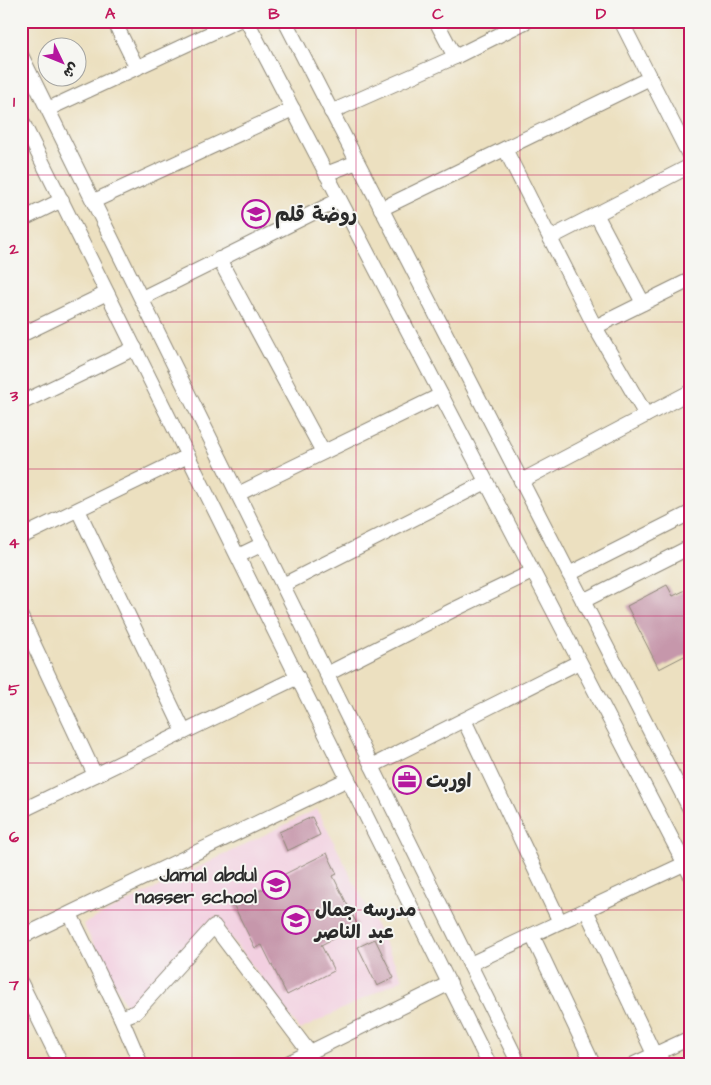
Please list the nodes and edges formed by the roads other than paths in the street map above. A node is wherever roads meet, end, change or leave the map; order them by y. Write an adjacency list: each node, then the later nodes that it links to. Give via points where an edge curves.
1 (114, 21): 11 (street)
2 (237, 21): 11 (street)
3 (247, 21): 14 (street)
4 (284, 21): 15 (street)
5 (436, 21): 10 (street)
6 (527, 21): 8 (street)
7 (621, 21): 12 (street)
8 (508, 25): 10 (street)
9 (21, 55): 13 (street)
10 (454, 57): 15 (street)
11 (137, 68): 13 (street)
12 (650, 78): 17 (street); 18 (street)
13 (48, 109): 24 (street)
14 (293, 109): 21 (street); 24 (street)
15 (332, 112): 19 (street)
16 (21, 119): 22 (street)
17 (506, 149): 25 (street); 28 (street)
18 (690, 157)
19 (357, 162): 21 (street); 25 (street)
20 (690, 166): 26 (street)
21 (326, 174): 23 (street)
22 (62, 200): 27 (street); 31 (street)
23 (340, 200): 29 (street); 38 (street)
24 (94, 201): 32 (street)
25 (381, 209): 43 (street)
26 (596, 214): 28 (street); 33 (street)
27 (21, 220)
28 (550, 238): 34 (street)
29 (219, 259): 32 (street); 41 (street)
30 (690, 280): 33 (street)
31 (107, 293): 35 (street); 36 (street)
32 (142, 298): 45 (street)
33 (644, 303): 34 (street)
34 (595, 327): 40 (street)
35 (21, 335)
36 (135, 348): 39 (street); 42 (street)
37 (690, 392): 40 (street)
38 (441, 395): 41 (street); 44 (street)
39 (21, 403)
40 (646, 415): 43 (street)
41 (323, 452): 45 (street)
42 (188, 456): 46 (street); 51 (street)
43 (521, 481): 53 (street)
44 (486, 482): 52 (street); 54 (street)
45 (238, 494): 49 (street)
46 (78, 510): 48 (street); 61 (street)
47 (690, 512): 53 (street)
48 (21, 537)
49 (263, 544): 51 (street); 54 (street)
50 (690, 546): 55 (street)
51 (238, 556): 59 (street)
52 (532, 572): 57 (street); 58 (street)
53 (569, 574): 55 (street)
54 (283, 585): 58 (street)
55 (583, 601): 65 (street)
56 (21, 617): 63 (street)
57 (579, 662): 60 (street); 67 (street)
58 (327, 674): 62 (street)
59 (298, 677): 61 (street); 64 (street)
60 (464, 720): 62 (street); 70 (street)
61 (184, 732): 63 (street)
62 (372, 766): 73 (street)
63 (95, 775): 66 (street)
64 (348, 779): 69 (street); 75 (street)
65 (690, 809)
66 (21, 811)
67 (687, 869): 68 (street)
68 (586, 910): 70 (street); 79 (street)
69 (70, 914): 72 (street); 76 (street)
70 (560, 922): 71 (street)
71 (532, 935): 73 (street); 85 (street)
72 (21, 937)
73 (470, 964): 84 (street)
74 (21, 983): 81 (street)
75 (450, 983): 78 (street); 83 (street)
76 (121, 1018): 78 (street, via 136,1012 214,926); 80 (street)
77 (690, 1038): 79 (street)
78 (309, 1052): 82 (street)
79 (659, 1057): 86 (street)
80 (139, 1060)
81 (61, 1064)
82 (286, 1064)
83 (489, 1064)
84 (519, 1064)
85 (593, 1064)
86 (634, 1064)

